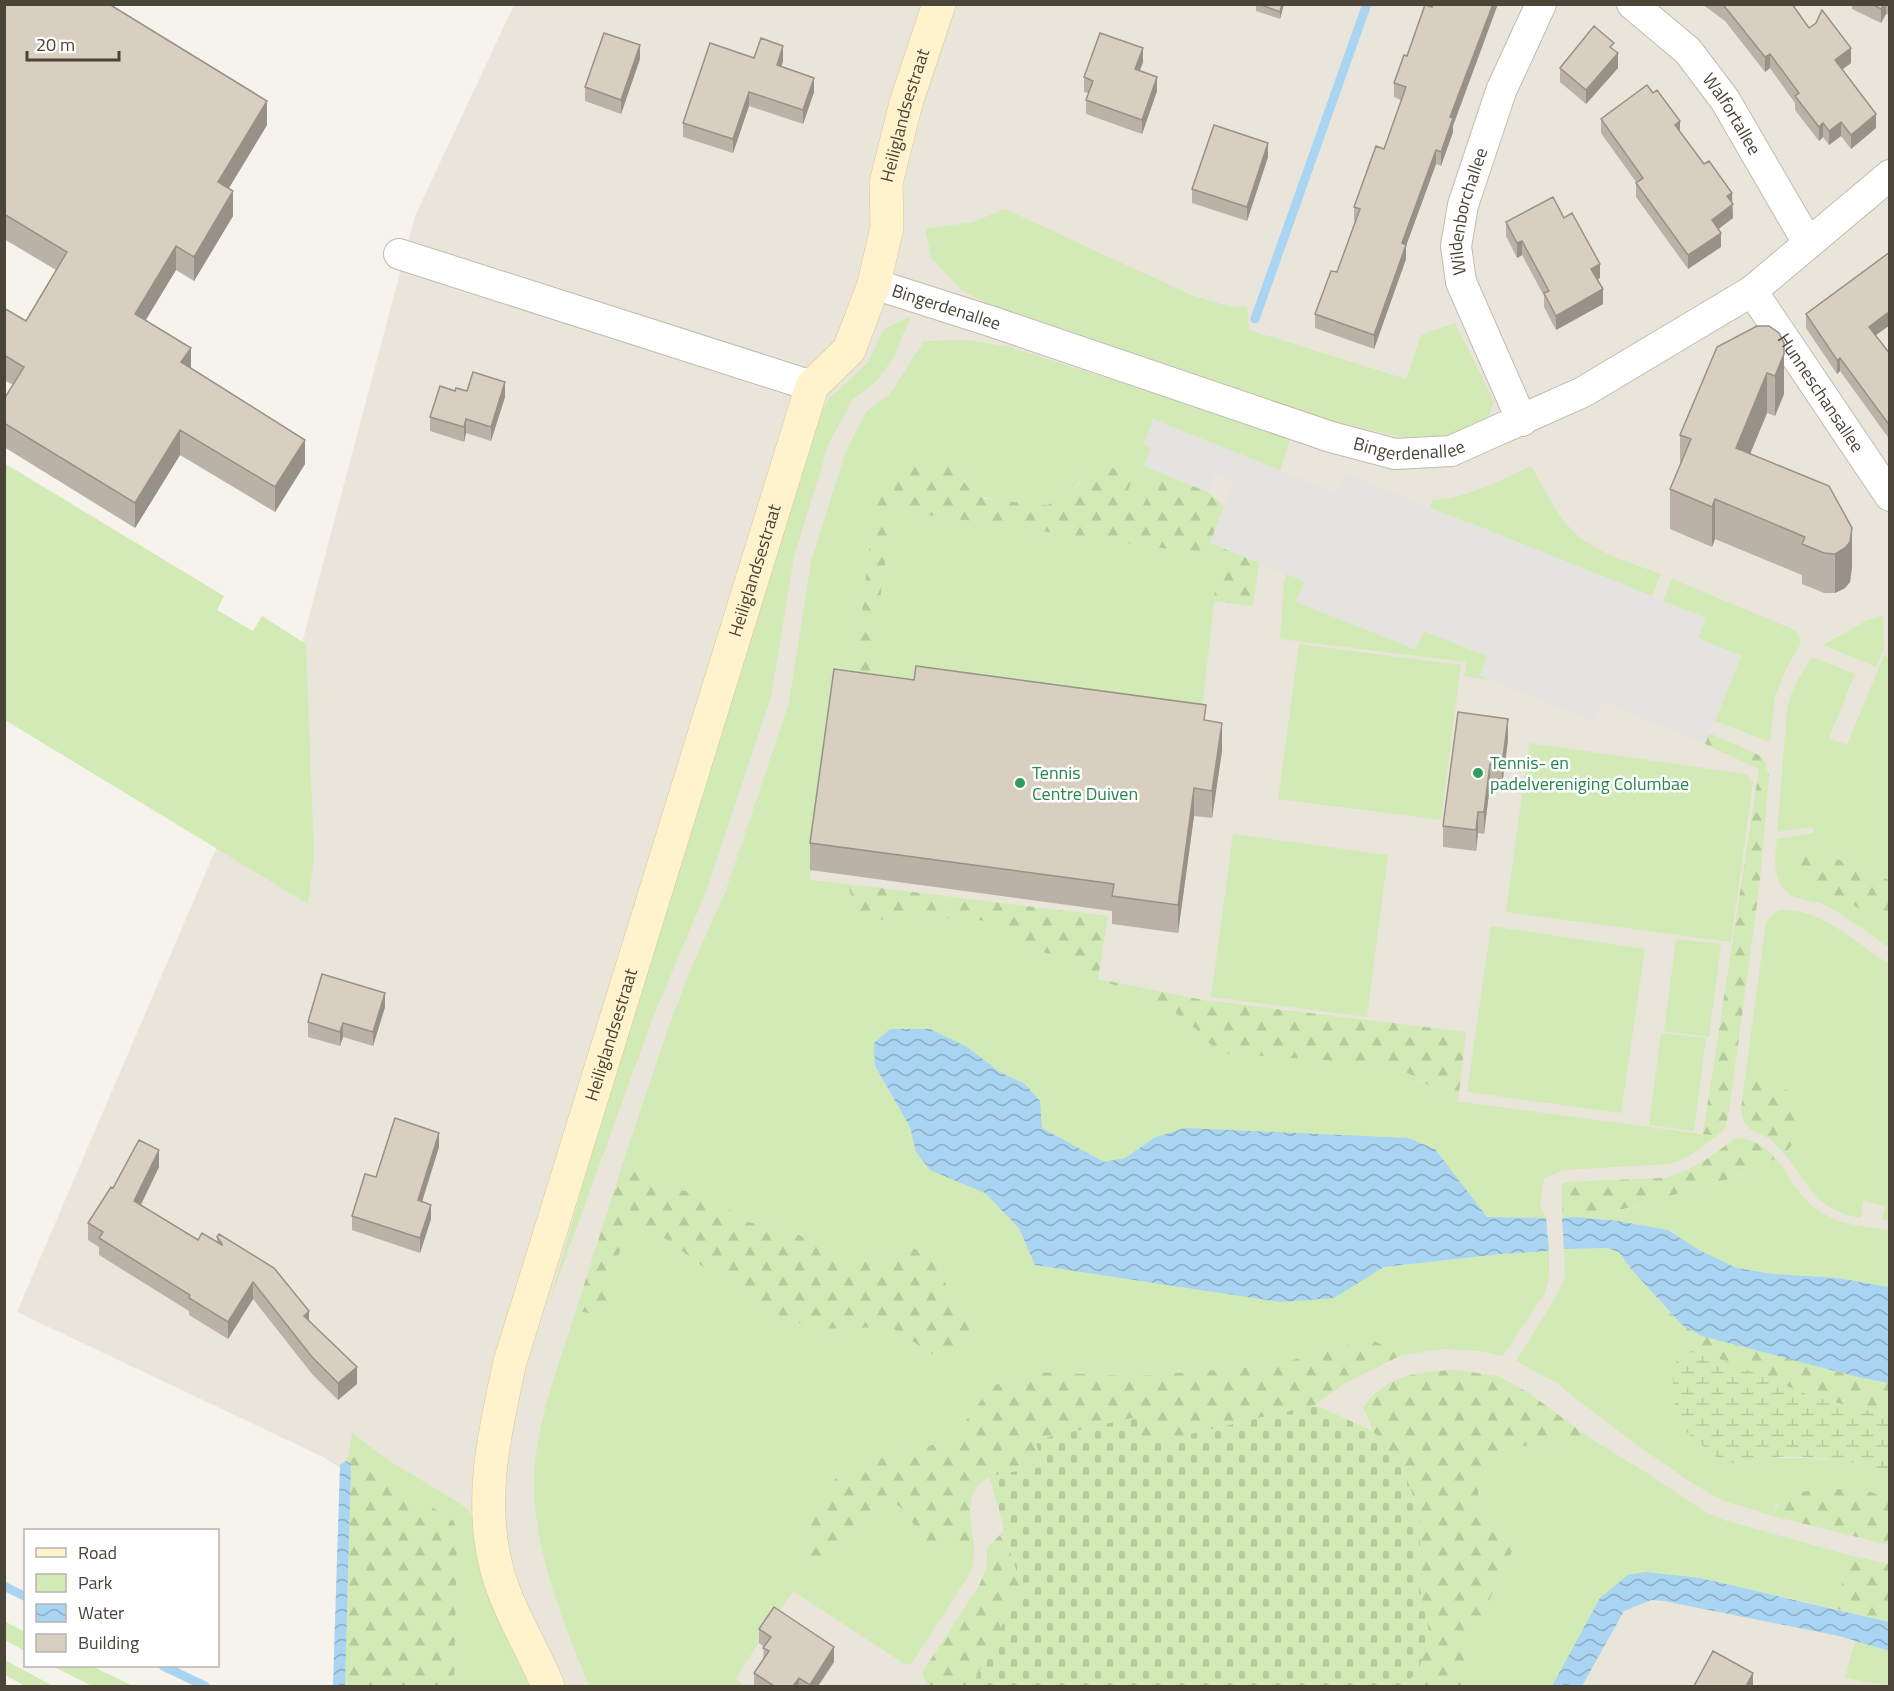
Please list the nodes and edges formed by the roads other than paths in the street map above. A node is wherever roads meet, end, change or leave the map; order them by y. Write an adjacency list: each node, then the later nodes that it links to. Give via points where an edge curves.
1 (939, 4): 7 (street, Heiliglandsestraat, via 906,103 886,183 887,227)
2 (1541, 4): 10 (street, Wildenborchallee, via 1502,91 1463,205 1456,246 1461,282)
3 (1632, 4): 5 (street, Walfortallee, via 1688,51 1725,100)
4 (1890, 175): 5 (street, Bingerdenallee)
5 (1808, 243): 8 (street, Bingerdenallee)
6 (399, 254): 9 (street)
7 (874, 284): 9 (street, Heiliglandsestraat, via 849,350); 10 (street, Bingerdenallee, via 1331,437 1395,454 1451,451)
8 (1752, 291): 10 (street, Bingerdenallee, via 1583,392); 11 (street, Hunneschansallee)
9 (812, 386): 12 (street, Heiliglandsestraat, via 510,1362 493,1440 488,1518 497,1570)
10 (1522, 421)
11 (1890, 496)
12 (548, 1686)

